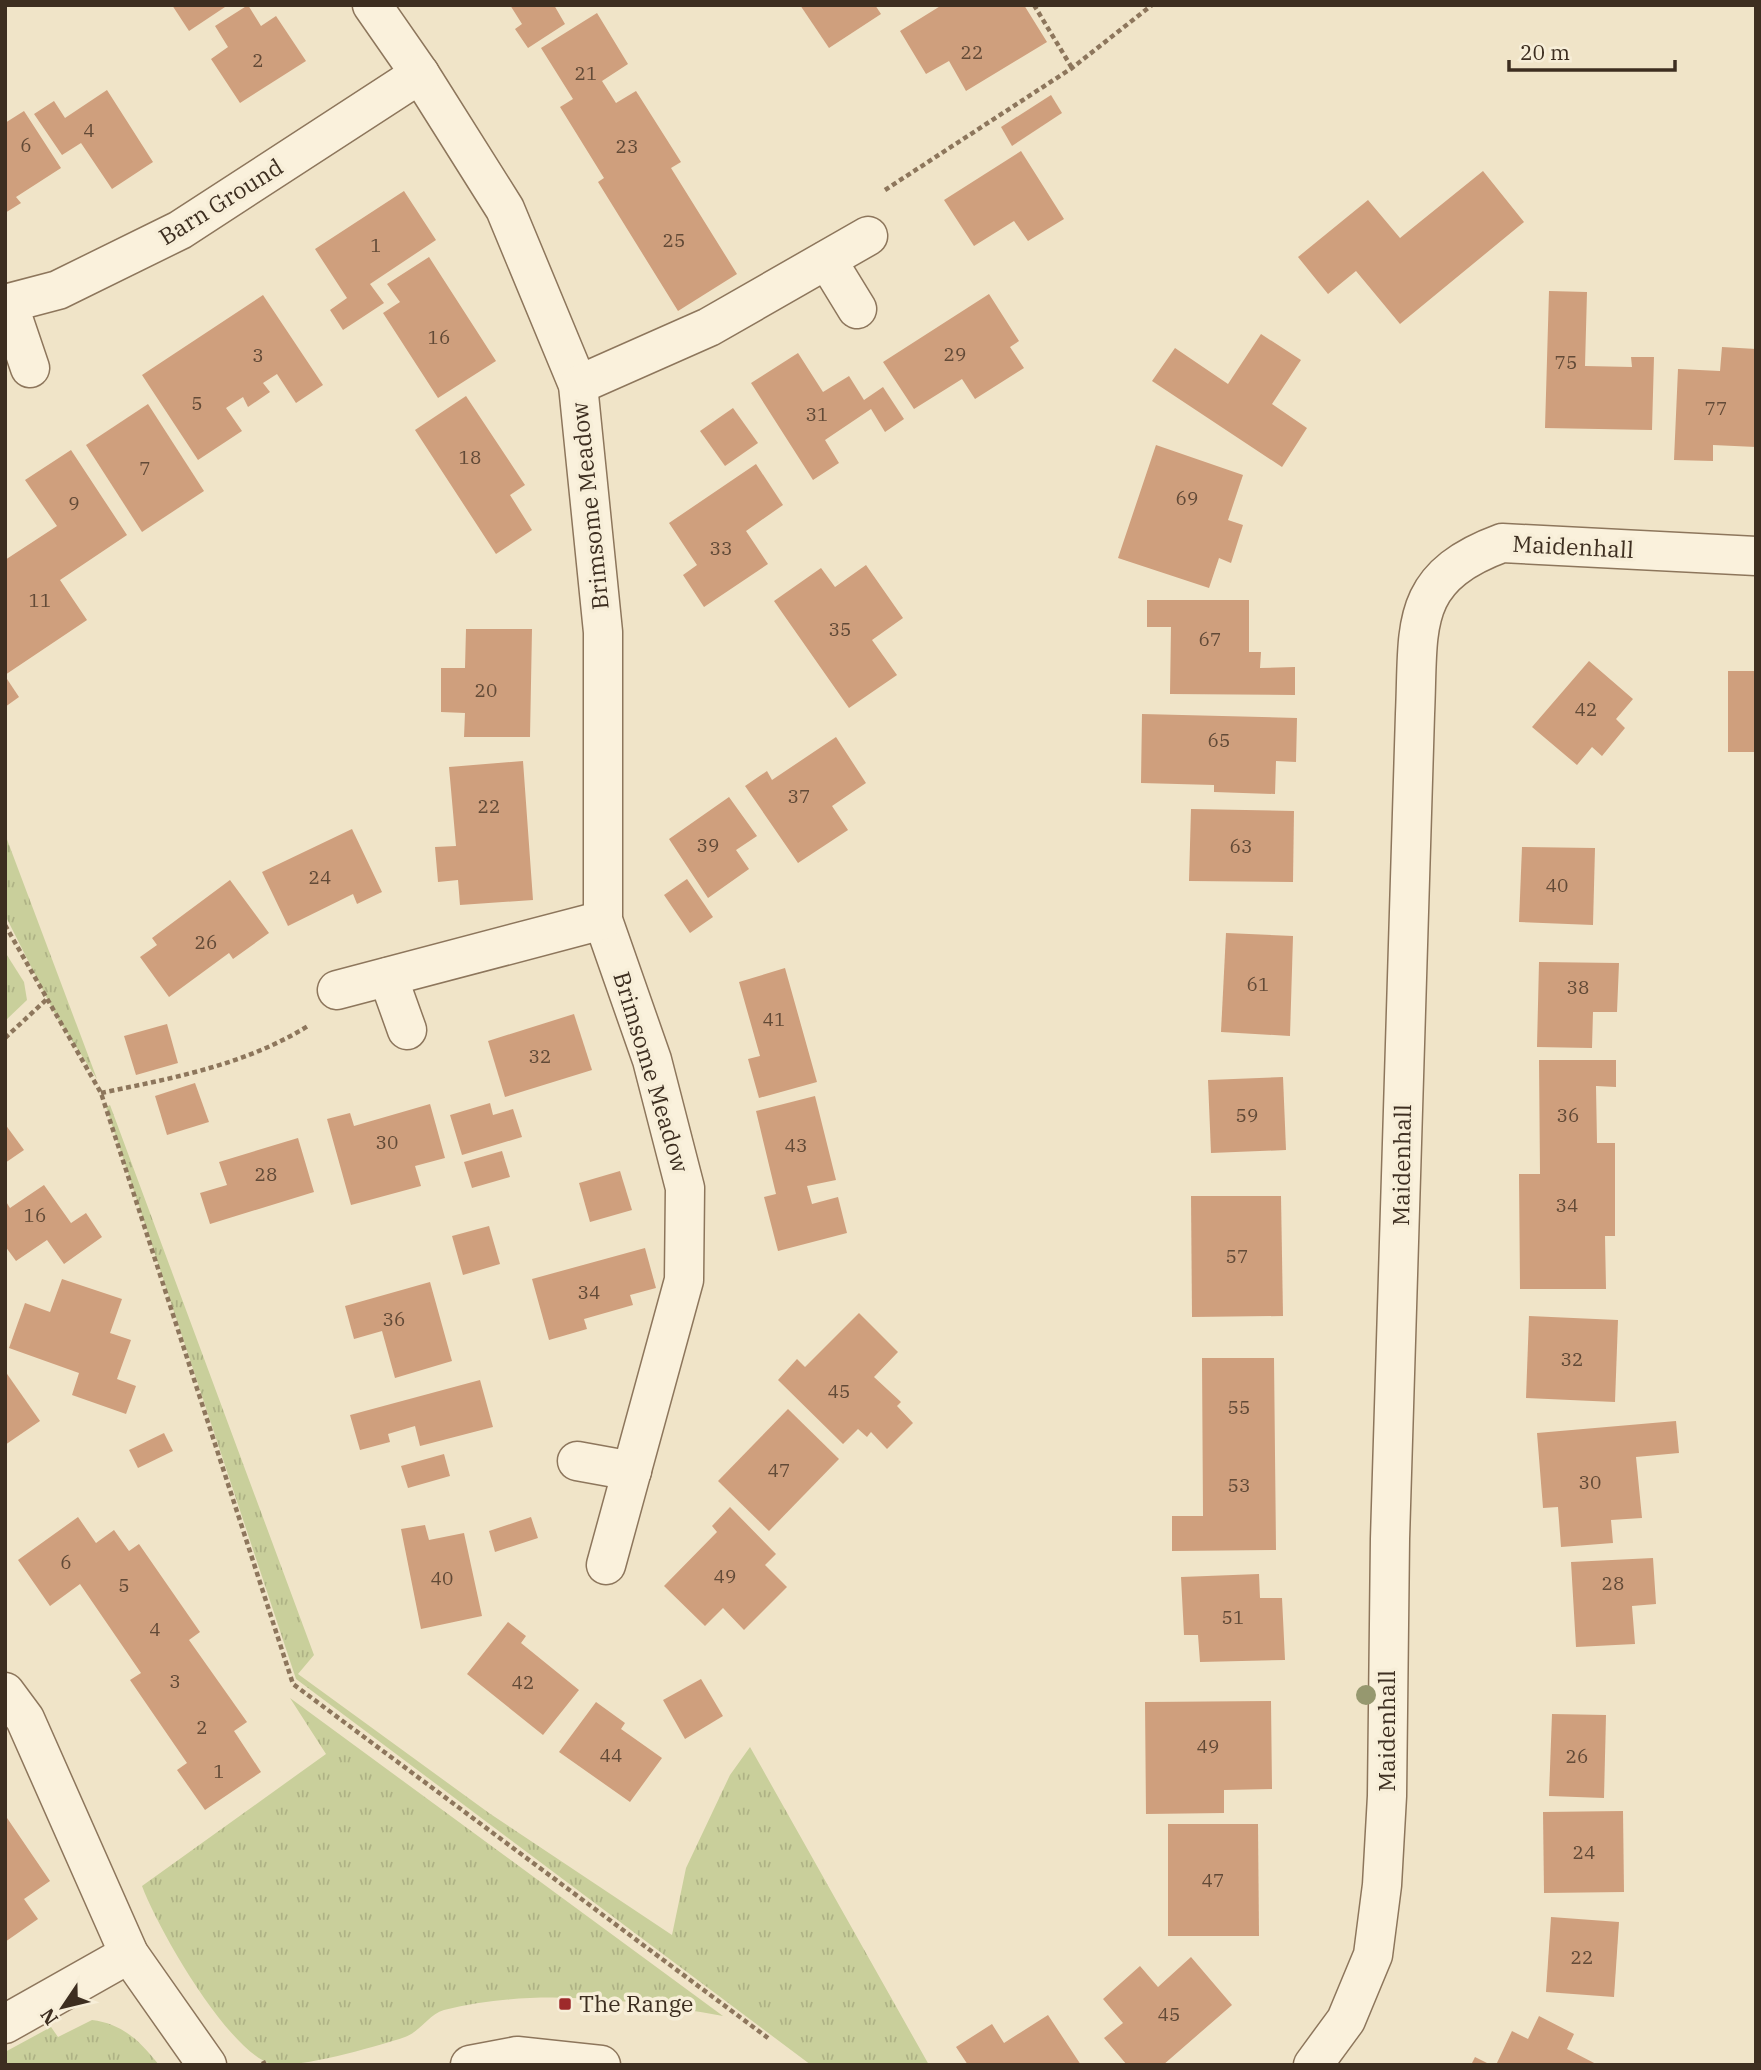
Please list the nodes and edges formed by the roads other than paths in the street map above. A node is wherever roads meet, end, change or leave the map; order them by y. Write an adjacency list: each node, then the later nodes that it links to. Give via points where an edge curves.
1 (372, 5): 2 (street, Brimsome Meadow)
2 (420, 74): 5 (street, Barn Ground, via 180,230 58,290); 8 (street, Brimsome Meadow, via 505,209)
3 (868, 236): 4 (street, Brimsome Meadow)
4 (828, 260): 6 (street); 8 (street, Brimsome Meadow, via 709,327)
5 (7, 303): 7 (street, Barn Ground)
6 (857, 309)
7 (30, 368)
8 (578, 385): 10 (street, Brimsome Meadow, via 603,632)
9 (1756, 556): 23 (street, Maidenhall, via 1502,543 1455,566 1432,589 1421,612 1382,1885 1373,1955 1346,2020)
10 (603, 920): 11 (street); 15 (street, Brimsome Meadow, via 652,1060 685,1188 684,1280)
11 (388, 976): 12 (street); 13 (street)
12 (337, 990)
13 (407, 1030)
14 (577, 1461): 15 (street)
15 (632, 1471): 16 (street, Brimsome Meadow)
16 (606, 1565)
17 (5, 1692): 18 (street, via 25,1719)
18 (129, 1954): 19 (street); 20 (street)
19 (5, 2024)
20 (207, 2065)
21 (470, 2065): 22 (street, via 517,2056)
22 (601, 2065)
23 (1313, 2065)

